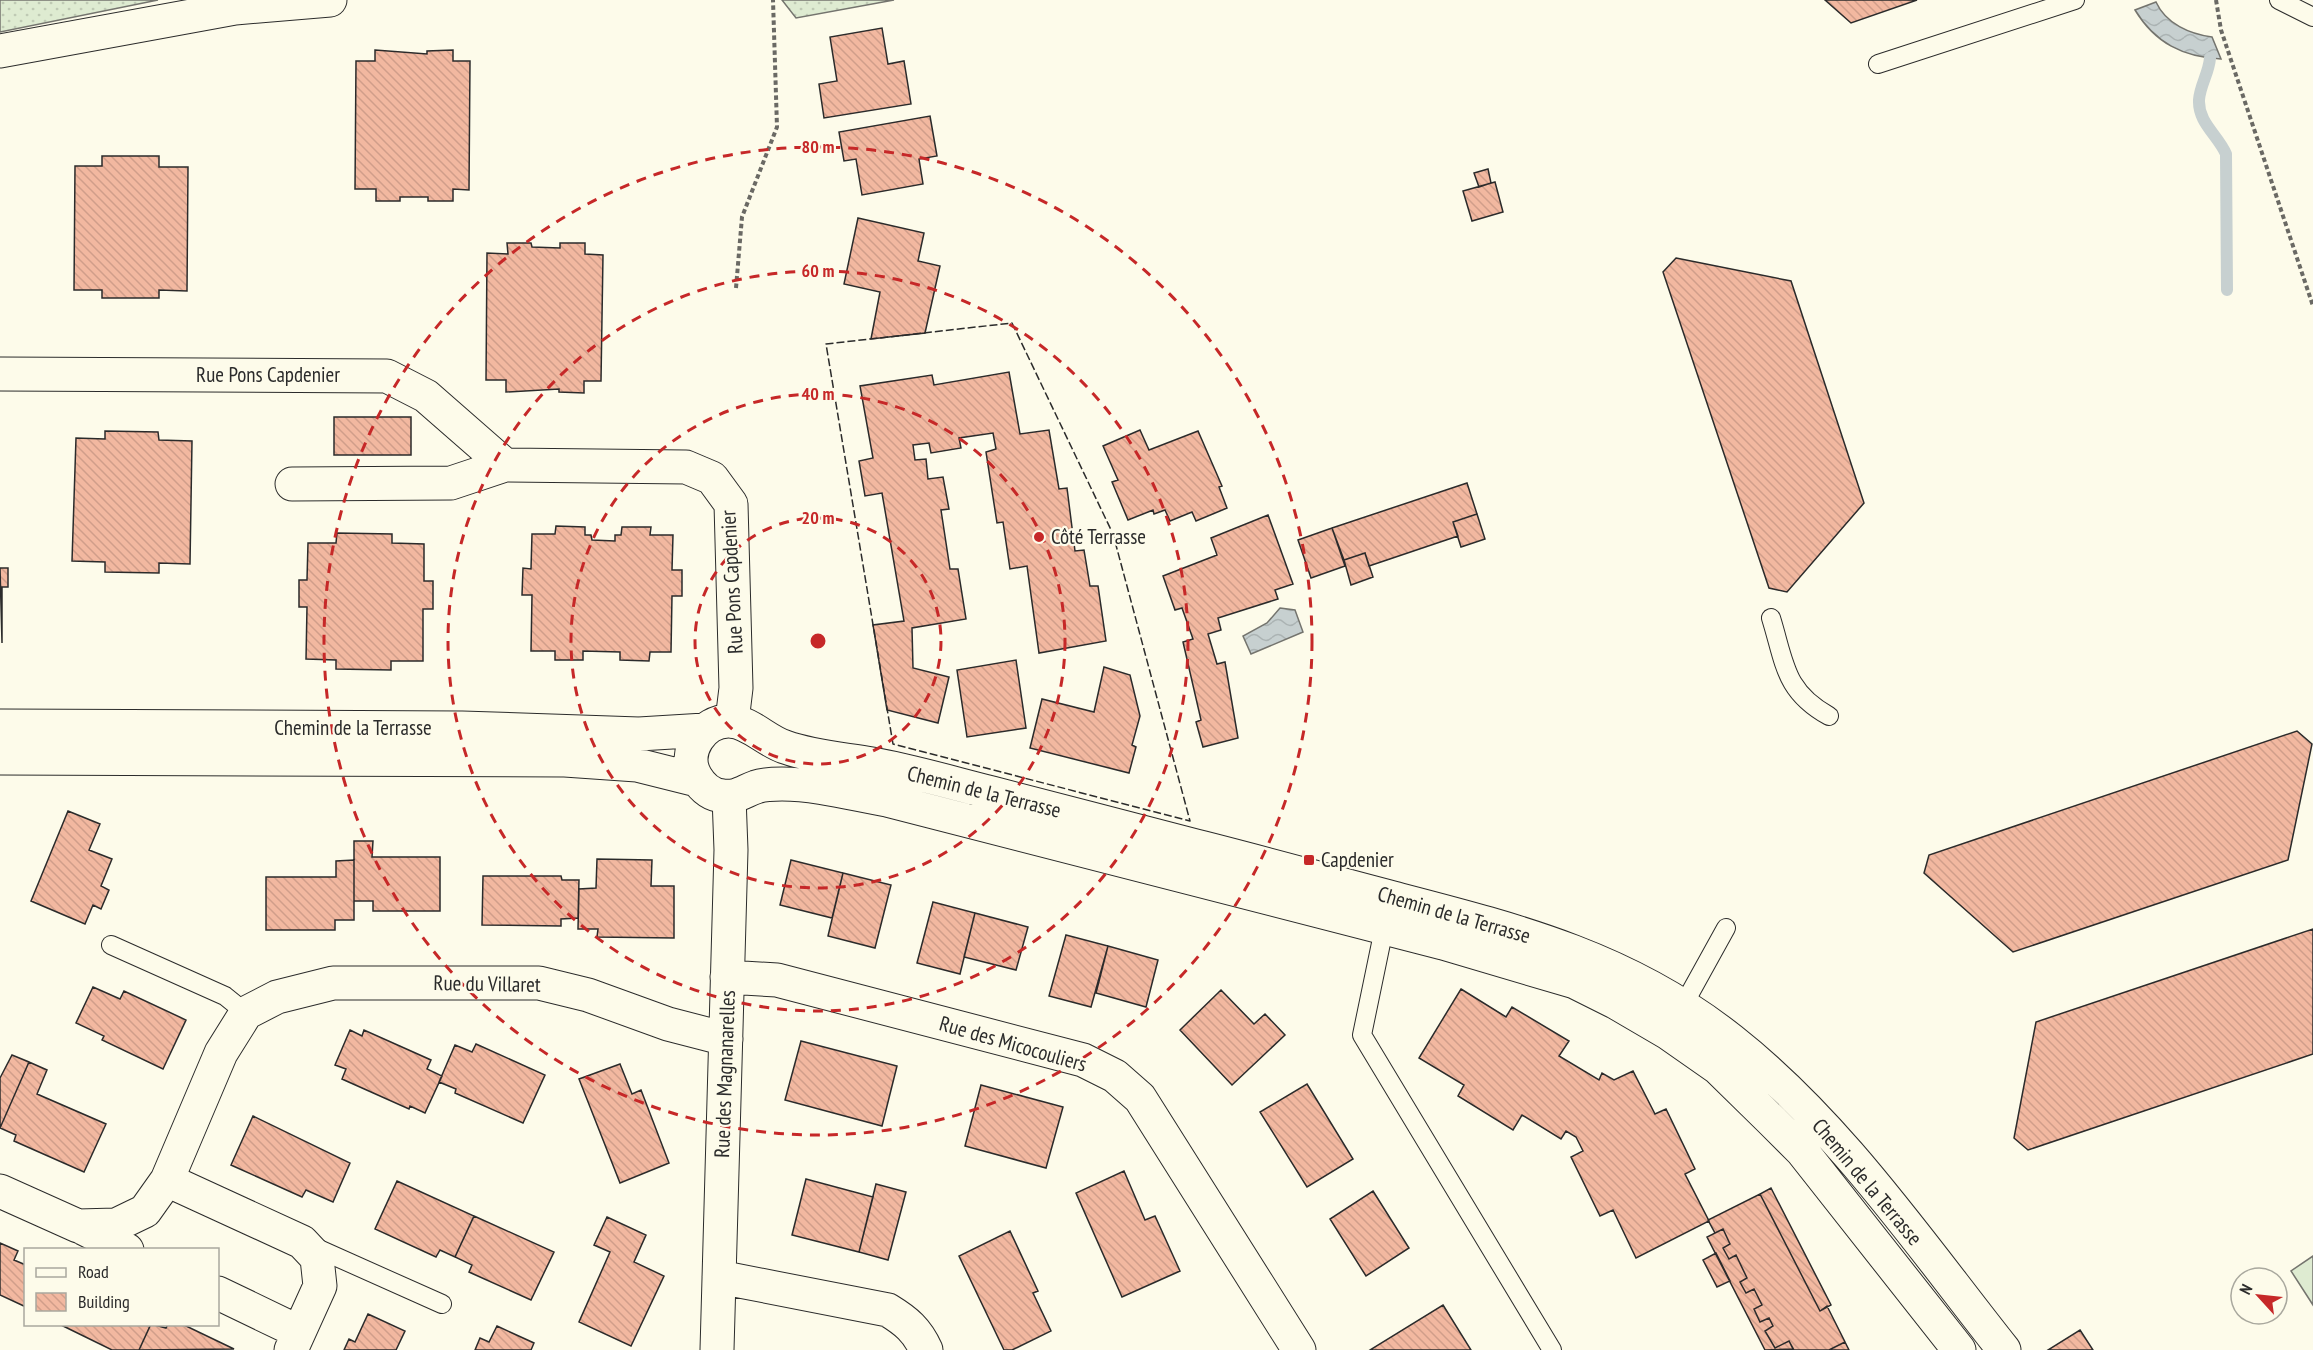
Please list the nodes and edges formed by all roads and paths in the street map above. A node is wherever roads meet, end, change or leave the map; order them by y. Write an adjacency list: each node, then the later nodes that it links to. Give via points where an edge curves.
1 (330, 0): 7 (street, via 235,8)
2 (773, 0): 9 (path, via 777,127 742,216)
3 (2075, 0): 8 (lane)
4 (2216, 0): 10 (path, via 2222,30)
5 (2279, 0): 6 (lane)
6 (2313, 17)
7 (0, 51)
8 (1878, 64)
9 (736, 288)
10 (2313, 306)
11 (0, 374): 12 (street, Rue Pons Capdenier, via 387,376 426,396)
12 (505, 465): 13 (street, Rue Pons Capdenier, via 451,483); 17 (street, Rue Pons Capdenier, via 686,466 712,478 731,504 736,688)
13 (292, 484)
14 (1771, 618): 15 (lane, via 1793,687)
15 (1829, 716)
16 (0, 726): 17 (street, Chemin de la Terrasse, via 450,728 639,734)
17 (732, 728): 19 (street, via 693,748 692,770); 20 (street, via 765,747 764,775); 21 (street, Chemin de la Terrasse, via 793,749 947,782)
18 (0, 758): 19 (street, Chemin de la Terrasse, via 565,760 636,765)
19 (697, 780): 20 (street, Chemin de la Terrasse, via 717,795)
20 (742, 792): 21 (street, Chemin de la Terrasse, via 806,785 887,800); 24 (street, Rue des Magnanarelles)
21 (1387, 913): 26 (street, Chemin de la Terrasse, via 1559,944 1599,960); 40 (lane, via 1362,1035)
22 (1726, 928): 26 (lane)
23 (111, 945): 25 (lane, via 225,996)
24 (727, 977): 27 (street, Rue des Magnanarelles); 39 (street, Rue des Micocouliers, via 777,980 1083,1060 1115,1076 1140,1098)
25 (246, 1013): 27 (street, Rue du Villaret, via 278,997 333,983 539,983); 28 (street, via 220,1053)
26 (1676, 1020): 41 (street, Chemin de la Terrasse, via 1718,1068 1802,1151); 42 (street, Chemin de la Terrasse, via 1728,1037 1765,1068 1828,1132)
27 (726, 1039): 33 (street, Rue des Magnanarelles)
28 (167, 1180): 30 (street, via 145,1211 116,1225); 31 (street)
29 (0, 1191): 30 (street)
30 (78, 1226): 32 (street)
31 (303, 1242): 35 (lane); 36 (street, via 317,1258 320,1286)
32 (123, 1248)
33 (719, 1277): 37 (street, Rue des Magnanarelles); 38 (street, via 888,1310 918,1333)
34 (219, 1294): 36 (street)
35 (442, 1304)
36 (295, 1341)
37 (717, 1350)
38 (926, 1350)
39 (1299, 1350)
40 (1552, 1350)
41 (1959, 1350)
42 (2004, 1350)

